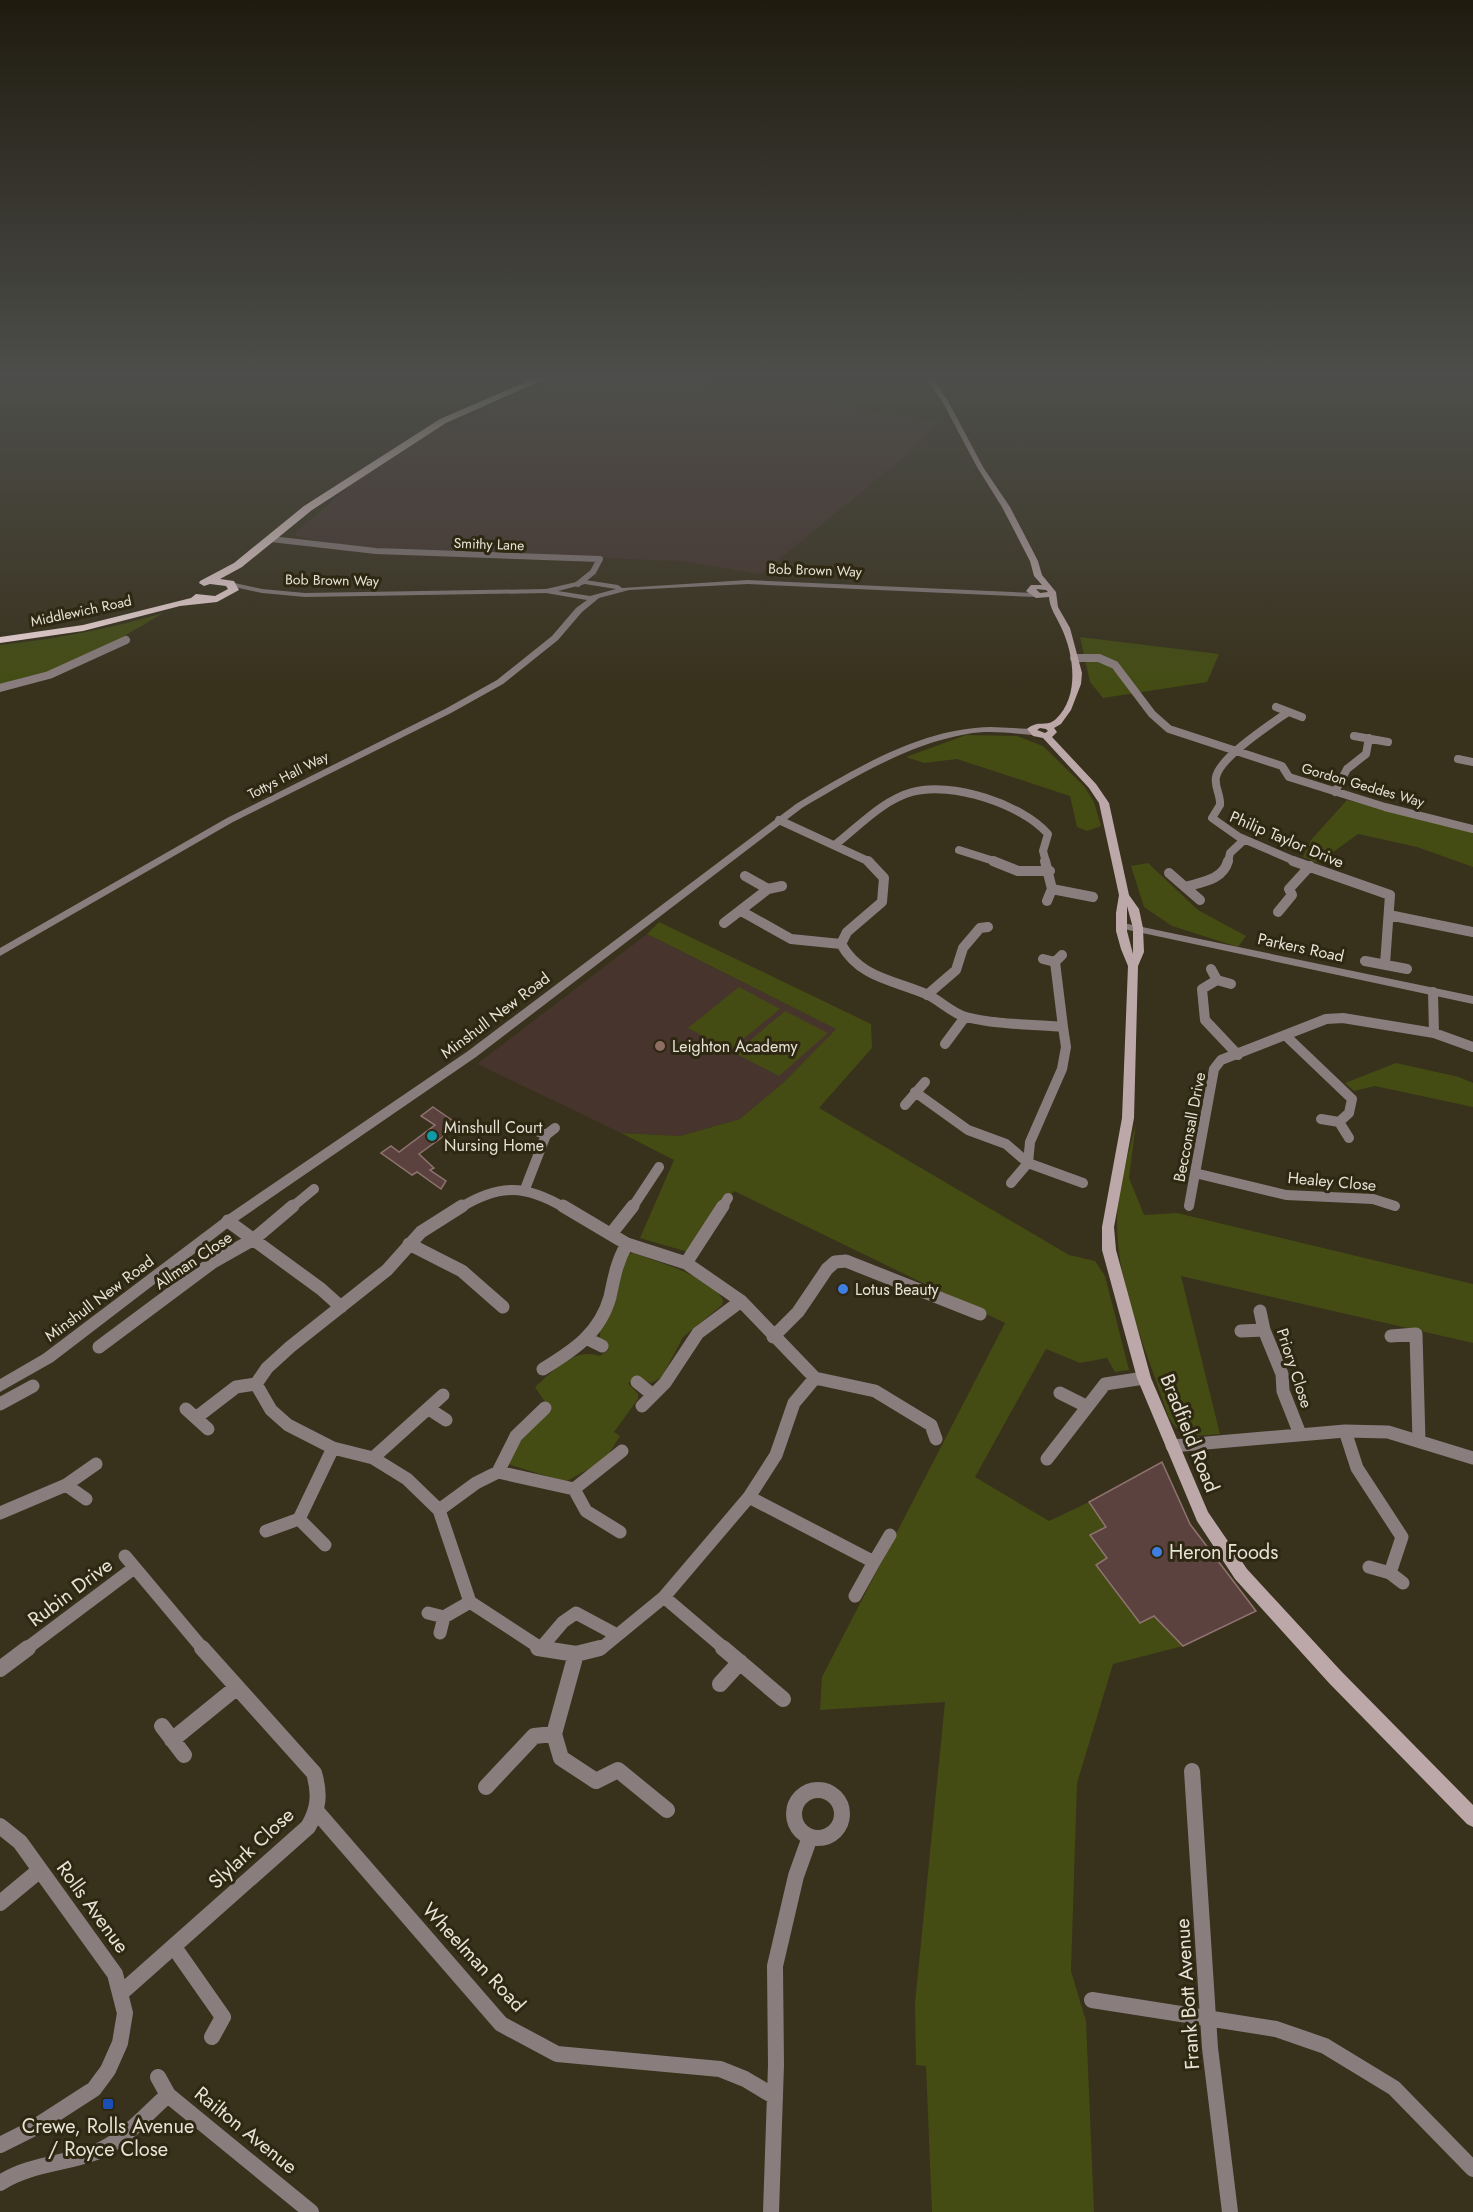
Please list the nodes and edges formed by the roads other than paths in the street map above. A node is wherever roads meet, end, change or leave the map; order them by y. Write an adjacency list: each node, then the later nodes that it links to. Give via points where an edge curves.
1 (350, 481): 3 (highway, via 308,508)
2 (989, 481): 6 (main road, via 1034,561)
3 (271, 539): 4 (highway); 5 (street, Smithy Lane, via 376,551 600,559)
4 (238, 565): 7 (highway); 8 (highway, via 229,577)
5 (594, 572): 9 (street); 10 (street)
6 (1038, 576): 12 (main road); 14 (main road)
7 (204, 583): 8 (highway); 13 (highway, Middlewich Road)
8 (232, 584): 11 (street, Bob Brown Way); 15 (highway, via 234,590)
9 (575, 590): 10 (street); 10 (street); 11 (street, Bob Brown Way, via 305,595); 19 (street)
10 (599, 590): 14 (street, Bob Brown Way, via 748,582); 19 (street, Tottys Hall Way)
11 (262, 591): 15 (street, Bob Brown Way)
12 (1049, 591): 14 (main road); 18 (main road)
13 (192, 592): 16 (highway); 17 (highway, Middlewich Road)
14 (1034, 592): 18 (main road)
15 (227, 595): 16 (highway, Middlewich Road)
16 (206, 599): 17 (highway, Middlewich Road)
17 (167, 606): 20 (highway, Middlewich Road, via 83,628)
18 (1054, 607): 22 (main road, via 1066,628)
19 (579, 610): 62 (street, Tottys Hall Way, via 555,638 500,682 230,820)
20 (0, 640)
21 (126, 640): 23 (street, via 67,670)
22 (1074, 658): 27 (main road, via 1078,673 1073,698); 32 (street, Gordon Geddes Way, via 1107,660 1163,726)
23 (0, 688)
24 (1276, 707): 25 (street)
25 (1288, 712): 26 (street); 32 (street, Philip Taylor Drive)
26 (1302, 717)
27 (1048, 731): 28 (main road); 49 (main road, Bradfield Road, via 1104,803)
28 (1032, 732): 36 (street, Minshull New Road, via 970,731 927,742 851,776)
29 (1354, 736): 30 (street)
30 (1369, 738): 31 (street); 35 (street, via 1366,754 1347,769)
31 (1388, 742)
32 (1236, 752): 35 (street, Gordon Geddes Way, via 1282,766 1289,777); 38 (street, Philip Taylor Drive, via 1217,771 1215,777 1222,799 1212,818 1215,825)
33 (1458, 759): 34 (street)
34 (1472, 767)
35 (1335, 792): 37 (street, Gordon Geddes Way)
36 (779, 820): 39 (street); 98 (street, Minshull New Road, via 472,1054)
37 (1473, 829)
38 (1244, 840): 41 (street, Philip Taylor Drive); 46 (street, via 1230,853 1226,870 1214,879)
39 (836, 844): 42 (street, via 893,800 913,792 946,790 1000,804 1038,823 1048,834 1043,851); 61 (street, via 873,864 885,886 882,902 847,932)
40 (959, 850): 42 (street, via 967,858 980,855 1018,871)
41 (1310, 866): 54 (street, via 1289,889 1292,895); 55 (street, Philip Taylor Drive, via 1390,895)
42 (1050, 871): 48 (street)
43 (1169, 873): 46 (street)
44 (745, 876): 47 (street)
45 (783, 886): 47 (street)
46 (1185, 887): 51 (street)
47 (768, 889): 53 (street)
48 (1052, 889): 50 (street); 52 (street)
49 (1124, 895): 57 (main road, Bradfield Road, via 1120,908); 59 (main road, Bradfield Road, via 1134,909)
50 (1093, 897)
51 (1200, 900)
52 (1047, 901)
53 (741, 911): 56 (street); 61 (street, via 791,939)
54 (1278, 912)
55 (1389, 915): 60 (street); 65 (street, Philip Taylor Drive)
56 (724, 923)
57 (1123, 926): 59 (street, Parkers Road); 66 (main road, Bradfield Road, via 1125,950)
58 (980, 927): 72 (street, via 963,948 957,970)
59 (1138, 928): 66 (main road, Bradfield Road, via 1139,946); 71 (street, Parkers Road)
60 (1473, 932)
61 (841, 944): 72 (street, via 859,967)
62 (0, 953)
63 (1043, 959): 75 (street, via 1058,958)
64 (1365, 961): 65 (street)
65 (1385, 964): 68 (street)
66 (1133, 966): 118 (main road, Bradfield Road, via 1128,1118 1114,1186 1109,1250)
67 (1211, 969): 69 (street)
68 (1407, 969)
69 (1217, 980): 70 (street); 80 (street, via 1202,989 1205,1020)
70 (1231, 984)
71 (1433, 992): 73 (street, Parkers Road); 76 (street)
72 (927, 995): 74 (street)
73 (1473, 1000)
74 (965, 1017): 75 (street); 78 (street)
75 (1064, 1027): 88 (street, via 1062,1069 1030,1142)
76 (1434, 1033): 77 (street, Becconsall Drive, via 1344,1018 1326,1019); 79 (street, Becconsall Drive)
77 (1285, 1035): 80 (street, Becconsall Drive); 85 (street, via 1352,1099 1349,1113)
78 (945, 1044)
79 (1473, 1047)
80 (1238, 1055): 90 (street, Becconsall Drive, via 1221,1060 1214,1069)
81 (925, 1082): 82 (street)
82 (915, 1092): 83 (street); 88 (street, via 968,1130 1006,1144)
83 (905, 1105)
84 (1321, 1119): 85 (street)
85 (1339, 1122): 87 (street)
86 (534, 1130): 94 (street, via 551,1132)
87 (1349, 1138)
88 (1028, 1163): 91 (street); 92 (street)
89 (659, 1167): 99 (street, via 645,1192)
90 (1195, 1173): 96 (street, Becconsall Drive); 97 (street, Healey Close, via 1286,1195 1373,1199)
91 (1011, 1183)
92 (1083, 1183)
93 (314, 1189): 100 (street, Allman Close, via 297,1209)
94 (525, 1190): 99 (street, via 545,1196); 101 (street, via 498,1190 469,1202 435,1222)
95 (728, 1198): 103 (street)
96 (1189, 1206)
97 (1395, 1206)
98 (228, 1221): 100 (street); 121 (street, Minshull New Road, via 48,1359)
99 (611, 1234): 102 (street)
100 (255, 1239): 105 (street); 115 (street, Allman Close, via 213,1262 114,1342)
101 (409, 1244): 105 (street, via 387,1270); 106 (street, via 462,1271)
102 (627, 1244): 103 (street); 113 (street, via 614,1272 605,1313)
103 (686, 1263): 104 (street)
104 (741, 1301): 112 (street); 125 (street, via 698,1333)
105 (341, 1307): 120 (street, via 267,1368)
106 (502, 1307)
107 (1260, 1311): 109 (street, Priory Close)
108 (980, 1314): 112 (street, via 846,1261 835,1262 798,1312)
109 (1264, 1330): 110 (street); 134 (street, Priory Close)
110 (1241, 1331)
111 (1391, 1336): 136 (street, via 1416,1334)
112 (773, 1337): 117 (street)
113 (588, 1339): 114 (street); 116 (street)
114 (602, 1346)
115 (99, 1347)
116 (543, 1369)
117 (815, 1378): 135 (street, via 875,1391 931,1425); 147 (street, via 794,1403 776,1455)
118 (1144, 1378): 128 (street, via 1105,1384); 137 (main road, Bradfield Road)
119 (637, 1382): 125 (street)
120 (256, 1384): 132 (street, via 236,1388 191,1413); 138 (street, via 272,1410 288,1425)
121 (0, 1386)
122 (33, 1386): 126 (street)
123 (1060, 1394): 128 (street)
124 (443, 1395): 129 (street)
125 (653, 1395): 127 (street)
126 (0, 1404)
127 (642, 1406)
128 (1086, 1406): 142 (street)
129 (429, 1408): 131 (street); 140 (street)
130 (545, 1408): 144 (street, via 510,1441)
131 (446, 1420)
132 (208, 1429)
133 (1346, 1431): 134 (street); 136 (street, via 1388,1432); 160 (street, via 1358,1468 1402,1537)
134 (1300, 1434): 137 (street)
135 (936, 1439)
136 (1419, 1442): 141 (street)
137 (1172, 1446): 184 (main road, Bradfield Road, via 1202,1516 1241,1574)
138 (333, 1448): 140 (street); 151 (street)
139 (622, 1451): 146 (street)
140 (373, 1458): 149 (street, via 407,1479)
141 (1473, 1458)
142 (1047, 1459)
143 (96, 1464): 145 (street)
144 (498, 1472): 146 (street); 149 (street, via 476,1482)
145 (66, 1485): 148 (street); 150 (street)
146 (574, 1489): 153 (street, via 578,1505)
147 (749, 1497): 157 (street); 163 (street)
148 (86, 1499)
149 (439, 1510): 164 (street)
150 (0, 1513)
151 (298, 1519): 152 (street); 155 (street)
152 (266, 1531)
153 (620, 1532)
154 (890, 1535): 157 (street)
155 (326, 1545)
156 (125, 1556): 159 (street, Rubin Drive)
157 (874, 1562): 162 (street)
158 (1370, 1567): 160 (street)
159 (134, 1569): 172 (street, Rubin Drive); 174 (street, Rubin Drive)
160 (1390, 1573): 161 (street)
161 (1403, 1583)
162 (855, 1596)
163 (664, 1597): 168 (street); 171 (street)
164 (470, 1602): 166 (street); 169 (street)
165 (428, 1613): 166 (street)
166 (444, 1617): 167 (street)
167 (440, 1633)
168 (617, 1635): 169 (street, via 576,1613 569,1615); 170 (street, via 603,1647)
169 (540, 1649): 170 (street)
170 (576, 1654): 177 (street)
171 (740, 1662): 173 (street); 175 (street)
172 (0, 1669)
173 (720, 1684)
174 (236, 1688): 178 (street); 183 (street, Slylark Close, via 314,1773 320,1790)
175 (783, 1699)
176 (162, 1726): 178 (street)
177 (554, 1734): 181 (street, via 534,1736); 182 (street, via 561,1758 596,1781 618,1770)
178 (172, 1740): 179 (street)
179 (184, 1755)
180 (1192, 1771): 192 (street, Frank Bott Avenue)
181 (486, 1787)
182 (667, 1810)
183 (318, 1812): 189 (street, Slylark Close, via 308,1827); 196 (street, Wheelman Road, via 501,2024 557,2054 720,2069)
184 (1473, 1818)
185 (0, 1826): 187 (street, Rolls Avenue, via 20,1842)
186 (810, 1837): 196 (street, via 793,1885 775,1966)
187 (40, 1870): 188 (street); 190 (street, Rolls Avenue, via 115,1974)
188 (0, 1903)
189 (174, 1947): 190 (street, Slylark Close); 193 (street, via 223,2017)
190 (121, 1993): 197 (street, Rolls Avenue, via 125,2013 120,2043 94,2089)
191 (1092, 2000): 192 (street)
192 (1209, 2020): 198 (street, via 1276,2029 1325,2046 1394,2088); 202 (street, Frank Bott Avenue)
193 (212, 2037)
194 (158, 2077): 195 (street, Railton Avenue)
195 (168, 2095): 199 (street, via 108,2146 11,2175); 200 (street, Railton Avenue)
196 (775, 2097): 201 (street)
197 (0, 2145)
198 (1473, 2169)
199 (0, 2183)
200 (311, 2212)
201 (771, 2212)
202 (1230, 2212)

